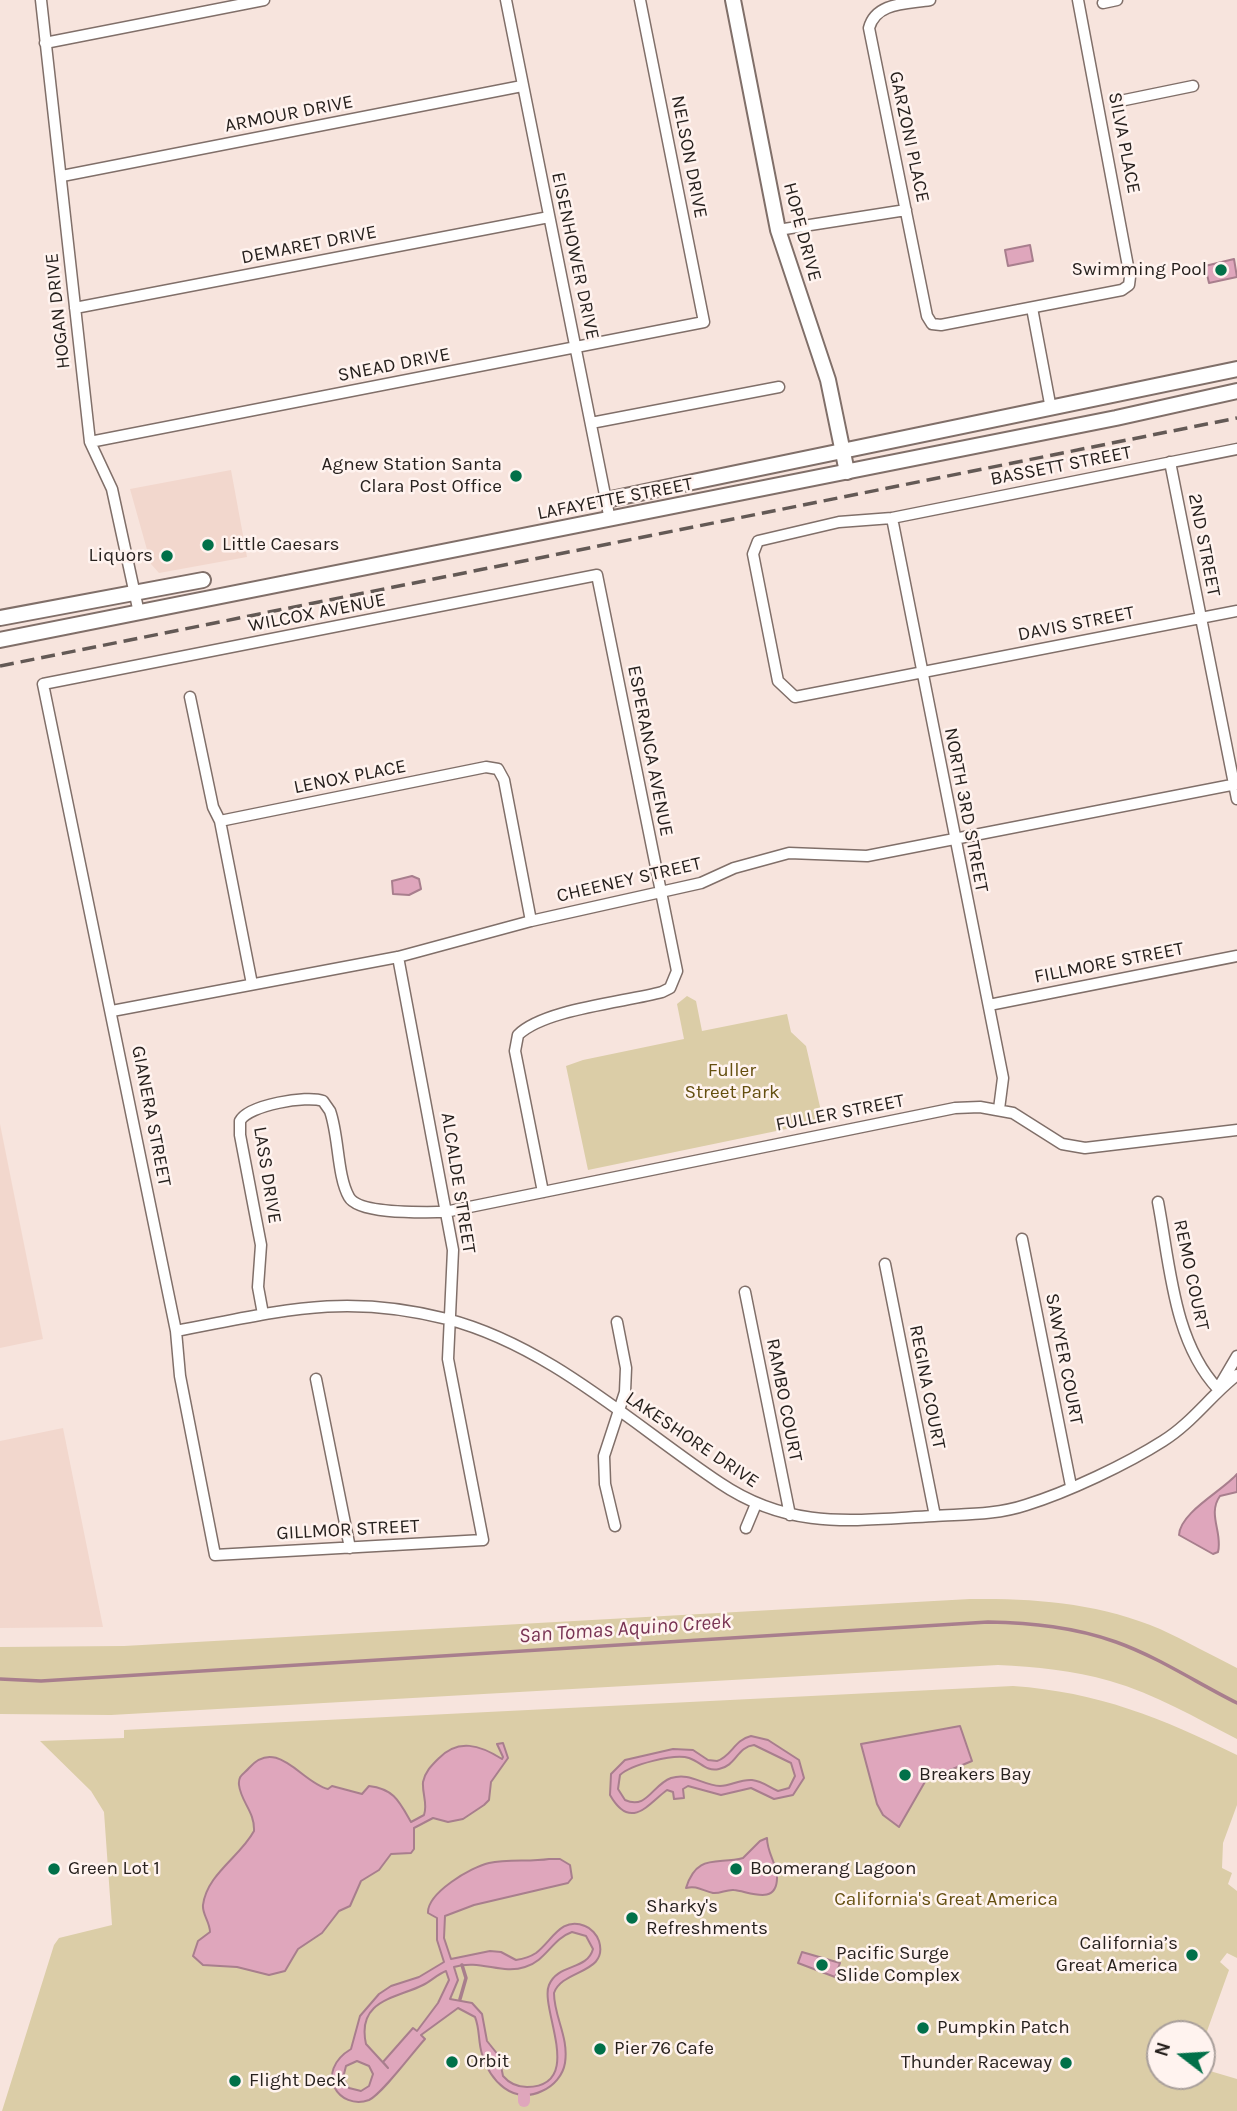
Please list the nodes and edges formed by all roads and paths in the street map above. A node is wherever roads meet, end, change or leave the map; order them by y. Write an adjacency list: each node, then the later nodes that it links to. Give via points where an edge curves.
1 (41, 0): 10 (street, HOGAN DRIVE)
2 (264, 0): 10 (street)
3 (506, 0): 11 (street, EISENHOWER DRIVE)
4 (640, 0): 20 (street, NELSON DRIVE)
5 (733, 0): 17 (main road, HOPE DRIVE)
6 (930, 0): 15 (street, GARZONI PLACE, via 878,10 869,28)
7 (1078, 0): 19 (street, SILVA PLACE, via 1129,285)
8 (1117, 0): 9 (street)
9 (1103, 3)
10 (45, 43): 14 (street, HOGAN DRIVE)
11 (522, 86): 14 (street, ARMOUR DRIVE); 16 (street, EISENHOWER DRIVE)
12 (1193, 86): 13 (street)
13 (1120, 100)
14 (62, 176): 18 (street, HOGAN DRIVE)
15 (906, 209): 17 (street); 19 (street, GARZONI PLACE, via 932,324)
16 (549, 217): 18 (street, DEMARET DRIVE); 21 (street, EISENHOWER DRIVE)
17 (778, 230): 29 (main road, HOPE DRIVE, via 828,380)
18 (75, 308): 27 (street, HOGAN DRIVE)
19 (1032, 308): 25 (street)
20 (705, 322): 21 (street, SNEAD DRIVE)
21 (576, 347): 26 (street, EISENHOWER DRIVE); 27 (street, SNEAD DRIVE)
22 (1237, 369): 25 (main road, LAFAYETTE STREET)
23 (779, 387): 26 (street)
24 (1237, 391): 31 (main road, LAFAYETTE STREET)
25 (1051, 409): 29 (main road, LAFAYETTE STREET)
26 (591, 423): 32 (street, EISENHOWER DRIVE)
27 (90, 442): 37 (street, HOGAN DRIVE, via 111,489)
28 (1237, 449): 30 (street, BASSETT STREET)
29 (843, 452): 31 (main road, HOPE DRIVE); 32 (main road, LAFAYETTE STREET)
30 (1170, 462): 33 (street, BASSETT STREET); 41 (street, 2ND STREET)
31 (847, 472): 34 (main road, LAFAYETTE STREET)
32 (606, 500): 34 (street, EISENHOWER DRIVE)
33 (892, 518): 43 (street, NORTH 3RD STREET); 43 (street, BASSETT STREET, via 839,522 758,541 754,569 778,681 788,693 795,697)
34 (610, 520): 39 (main road, LAFAYETTE STREET)
35 (597, 575): 44 (street, WILCOX AVENUE); 50 (street, ESPERANCA AVENUE)
36 (203, 580): 37 (main road)
37 (135, 593): 39 (street, HOGAN DRIVE); 40 (main road)
38 (1237, 611): 41 (street, DAVIS STREET)
39 (139, 613): 42 (main road, LAFAYETTE STREET)
40 (0, 618)
41 (1201, 618): 43 (street, DAVIS STREET); 46 (street, 2ND STREET)
42 (0, 640)
43 (921, 671): 49 (street, NORTH 3RD STREET)
44 (43, 684): 56 (street, GIANERA STREET)
45 (190, 696): 48 (street, via 213,807)
46 (1236, 784): 47 (street, 2ND STREET); 49 (street, CHEENEY STREET)
47 (1237, 799)
48 (220, 821): 51 (street, LENOX PLACE, via 486,767 498,769 504,780); 54 (street)
49 (953, 839): 50 (street, CHEENEY STREET, via 867,856 789,853); 55 (street, NORTH 3RD STREET)
50 (660, 892): 51 (street, CHEENEY STREET); 59 (street, ESPERANCA AVENUE, via 677,971 670,988 570,1012 531,1025 518,1035 515,1051)
51 (531, 921): 53 (street, CHEENEY STREET)
52 (1237, 956): 55 (street, FILLMORE STREET)
53 (398, 957): 54 (street, CHEENEY STREET); 61 (street, ALCALDE STREET)
54 (252, 984): 56 (street, CHEENEY STREET)
55 (989, 1005): 57 (street, NORTH 3RD STREET, via 1003,1078)
56 (111, 1012): 68 (street, GIANERA STREET)
57 (999, 1109): 58 (street, FULLER STREET, via 1062,1144 1085,1148); 59 (street, FULLER STREET, via 955,1108)
58 (1237, 1130)
59 (543, 1192): 61 (street, FULLER STREET)
60 (1158, 1202): 72 (street, REMO COURT, via 1185,1335)
61 (445, 1212): 65 (street, LASS DRIVE, via 366,1208 354,1203 346,1190 332,1117 323,1101 309,1098 246,1112 239,1128 261,1245 258,1287); 66 (street, ALCALDE STREET, via 454,1266)
62 (1022, 1239): 74 (street, SAWYER COURT)
63 (885, 1264): 77 (street, REGINA COURT)
64 (745, 1292): 76 (street, RAMBO COURT)
65 (263, 1314): 66 (street, LAKESHORE DRIVE, via 306,1306 353,1305); 68 (street, LAKESHORE DRIVE)
66 (448, 1320): 73 (street, LAKESHORE DRIVE, via 529,1352); 80 (street, ALCALDE STREET, via 448,1359)
67 (617, 1322): 73 (street, via 626,1367)
68 (176, 1331): 82 (street, GIANERA STREET, via 180,1376)
69 (1237, 1356): 72 (street, LAKESHORE DRIVE)
70 (1237, 1375): 72 (street, LAKESHORE DRIVE)
71 (316, 1379): 81 (street)
72 (1218, 1389): 74 (street, LAKESHORE DRIVE, via 1166,1439)
73 (618, 1412): 75 (street, LAKESHORE DRIVE); 78 (street, via 604,1455)
74 (1071, 1486): 77 (street, LAKESHORE DRIVE, via 1011,1510)
75 (756, 1504): 76 (street, LAKESHORE DRIVE); 79 (street)
76 (790, 1515): 77 (street, LAKESHORE DRIVE, via 845,1522)
77 (935, 1516)
78 (615, 1526)
79 (746, 1528)
80 (483, 1540): 81 (street, GILLMOR STREET)
81 (350, 1548): 82 (street, GILLMOR STREET)
82 (215, 1555)

